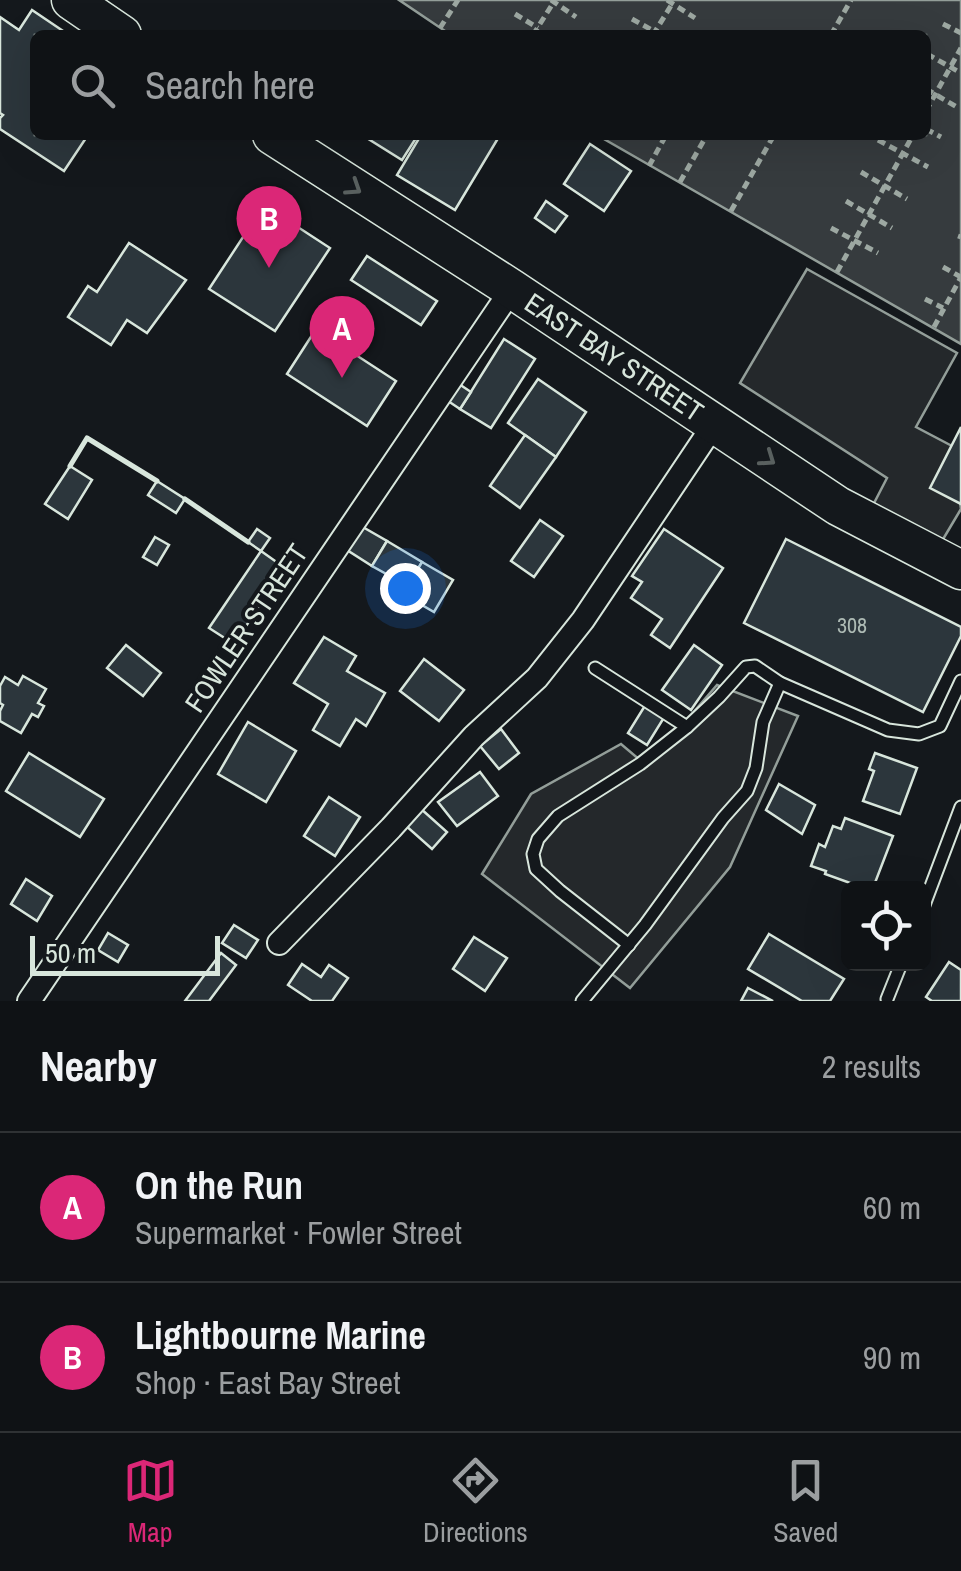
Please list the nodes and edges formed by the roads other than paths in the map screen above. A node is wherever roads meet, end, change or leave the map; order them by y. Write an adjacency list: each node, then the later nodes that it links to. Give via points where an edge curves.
1 (72, 0): 2 (highway)
2 (115, 30)
3 (280, 140): 4 (highway, EAST BAY STREET, one-way to 4)
4 (512, 289): 5 (highway, EAST BAY STREET); 17 (street, FOWLER STREET)
5 (715, 423): 6 (highway, EAST BAY STREET, one-way to 6, via 838,506); 13 (street, via 537,678)
6 (961, 570)
7 (595, 668): 10 (lane)
8 (961, 681): 9 (lane, via 940,726 919,734 888,730)
9 (780, 683): 10 (lane, via 746,666); 14 (lane, via 747,791)
10 (687, 727): 14 (lane, via 558,816 532,854 536,869)
11 (961, 807): 12 (lane)
12 (931, 886)
13 (278, 943)
14 (629, 945): 18 (lane)
15 (898, 971): 16 (lane)
16 (887, 1000)
17 (30, 1001)
18 (582, 1001)

